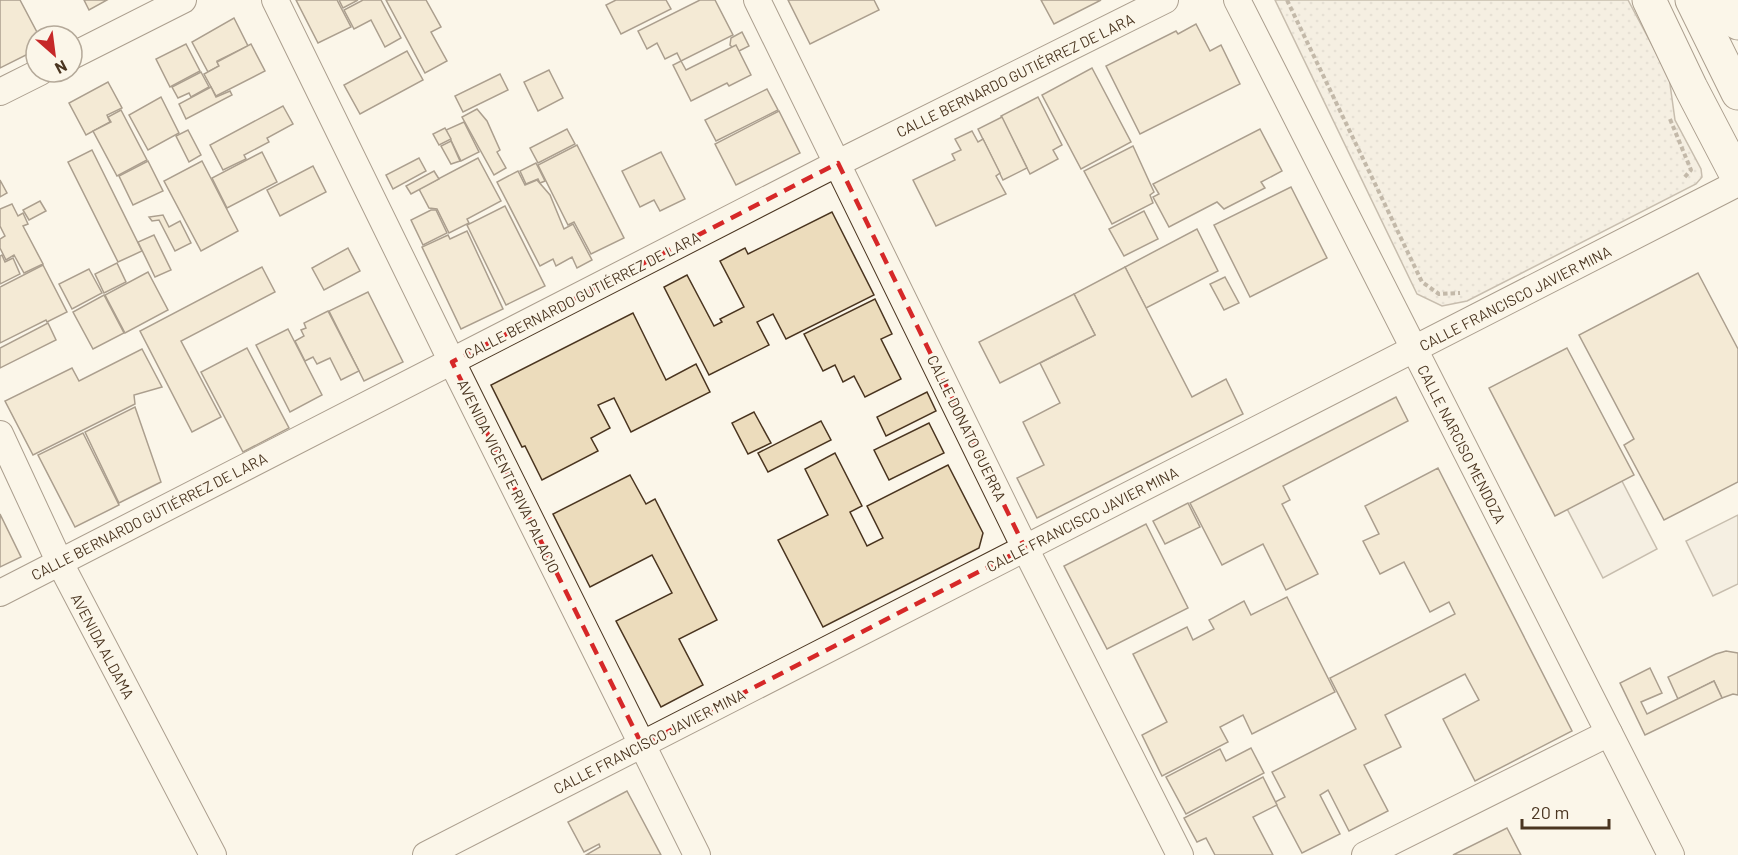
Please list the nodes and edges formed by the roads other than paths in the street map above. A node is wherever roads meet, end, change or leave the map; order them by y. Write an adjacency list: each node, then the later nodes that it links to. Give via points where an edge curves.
1 (183, 0): 10 (street)
2 (275, 0): 18 (street, AVENIDA VICENTE RIVA PALACIO)
3 (757, 0): 14 (street, CALLE DONATO GUERRA)
4 (1166, 0): 14 (street, CALLE BERNARDO GUTIÉRREZ DE LARA)
5 (1237, 0): 17 (street, CALLE NARCISO MENDOZA)
6 (1649, 0): 15 (main road)
7 (1692, 0): 13 (main road)
8 (1723, 0): 9 (main road)
9 (1738, 24)
10 (84, 50)
11 (24, 80): 12 (street)
12 (0, 92)
13 (1738, 93)
14 (838, 163): 18 (street, CALLE BERNARDO GUTIÉRREZ DE LARA); 20 (street, CALLE DONATO GUERRA)
15 (1738, 178)
16 (1738, 183): 17 (street, CALLE FRANCISCO JAVIER MINA)
17 (1415, 350): 20 (street, CALLE FRANCISCO JAVIER MINA); 23 (street, CALLE NARCISO MENDOZA)
18 (452, 362): 21 (street, CALLE BERNARDO GUTIÉRREZ DE LARA); 24 (street, AVENIDA VICENTE RIVA PALACIO)
19 (0, 434): 21 (street, AVENIDA ALDAMA)
20 (1025, 548): 24 (street, CALLE FRANCISCO JAVIER MINA); 28 (street, CALLE DONATO GUERRA)
21 (59, 561): 22 (street, CALLE BERNARDO GUTIÉRREZ DE LARA); 25 (street, AVENIDA ALDAMA)
22 (0, 592)
23 (1609, 733): 29 (street); 30 (street, CALLE NARCISO MENDOZA)
24 (642, 745): 26 (street, CALLE FRANCISCO JAVIER MINA); 27 (street, AVENIDA VICENTE RIVA PALACIO)
25 (213, 855)
26 (426, 855)
27 (697, 855)
28 (1180, 855)
29 (1365, 855)
30 (1671, 855)

